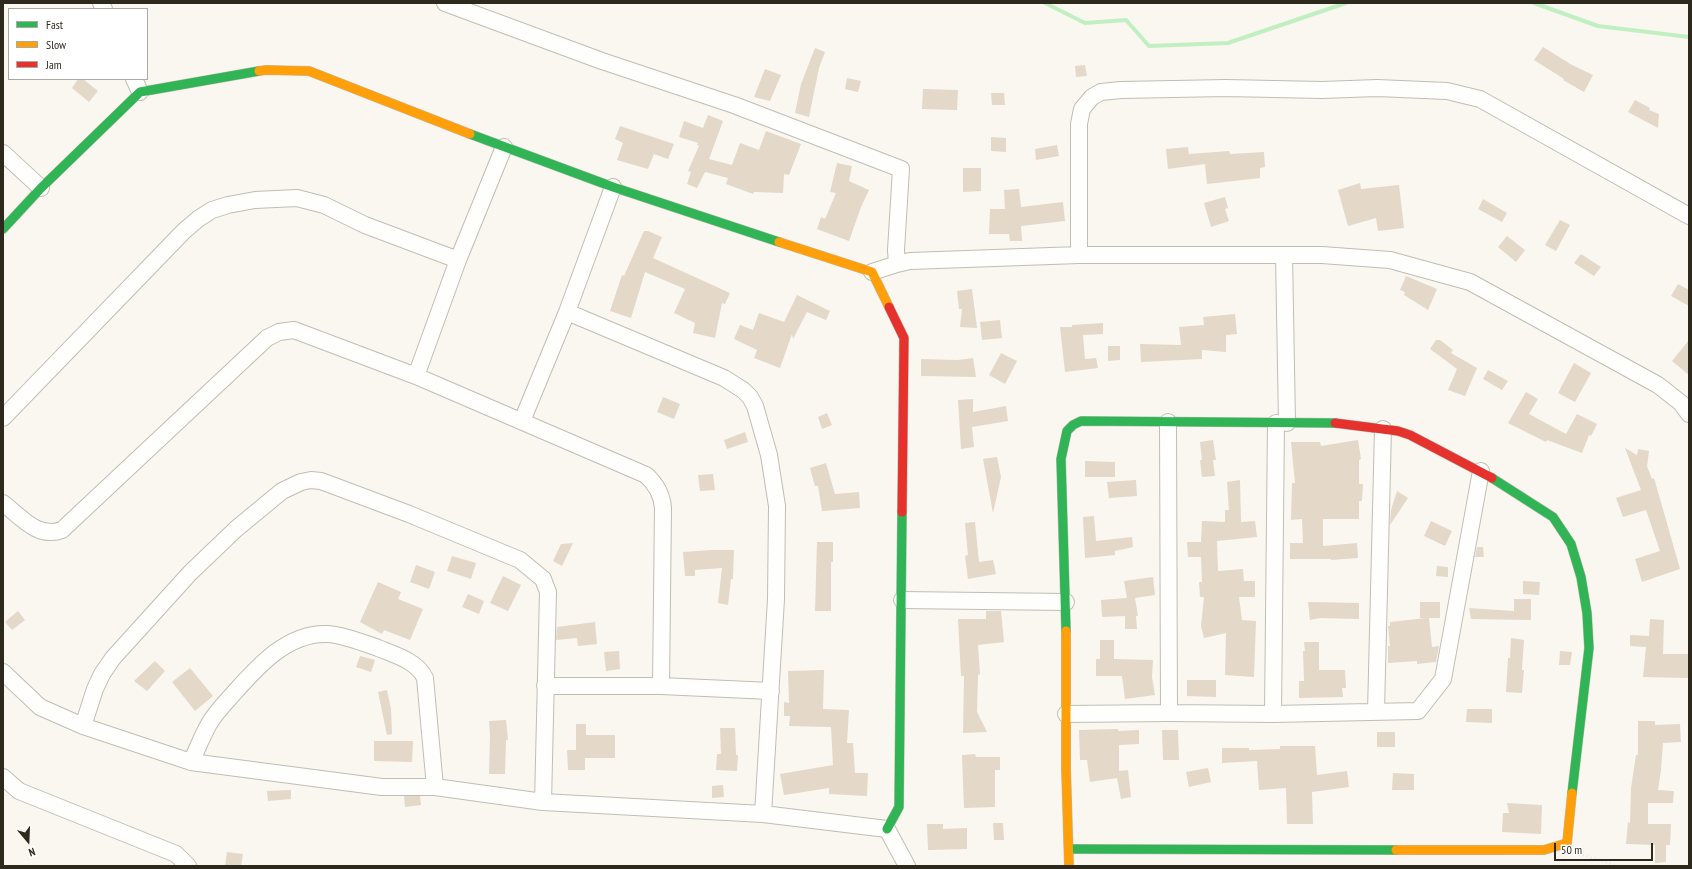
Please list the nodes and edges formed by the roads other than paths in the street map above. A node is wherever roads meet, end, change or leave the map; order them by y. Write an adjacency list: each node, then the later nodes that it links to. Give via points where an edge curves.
1 (445, 3): 12 (street, via 602,61 734,105 901,169)
2 (137, 86): 3 (street, via 266,70 310,71); 6 (street)
3 (504, 147): 5 (street); 11 (street)
4 (3, 153): 6 (street)
5 (613, 187): 13 (street); 14 (street)
6 (41, 188): 8 (street)
7 (1689, 216): 9 (street, via 1480,99 1447,91 1377,88 1121,90 1096,94 1082,109 1079,124)
8 (3, 229)
9 (1079, 255): 10 (street); 12 (street, via 917,261)
10 (1284, 255): 16 (street, via 1390,260 1470,282 1658,385 1681,402); 20 (street)
11 (458, 260): 15 (street); 17 (street, via 366,225 324,205 302,199 287,197 255,200 212,210 184,231)
12 (897, 264): 13 (street)
13 (872, 272): 24 (street, via 904,338)
14 (567, 312): 18 (street); 29 (street, via 724,378 750,396 756,406 769,454 777,506 776,599)
15 (416, 376): 18 (street); 23 (street, via 294,330 279,332 267,338 62,530 48,533 38,530)
16 (1689, 414)
17 (3, 418)
18 (522, 421): 28 (street, via 646,475 659,491 663,508)
19 (1168, 422): 20 (street); 25 (street, via 1081,421 1066,431 1061,459); 31 (street)
20 (1281, 423): 21 (street, via 1333,423); 33 (street)
21 (1383, 429): 22 (street, via 1410,435); 30 (street)
22 (1481, 471): 30 (street, via 1443,680 1418,711); 41 (street, via 1553,517 1571,544 1581,577 1589,648 1574,767 1568,843 1544,850)
23 (3, 503)
24 (902, 600): 25 (street); 40 (street, via 899,807)
25 (1066, 602): 32 (street)
26 (3, 672): 34 (street, via 40,707)
27 (545, 686): 28 (street); 34 (street, via 548,592 545,582 536,573 520,560 409,514 316,480 302,482 282,491 236,529 185,578 113,658 95,689); 38 (street)
28 (661, 686): 29 (street)
29 (771, 691): 39 (street)
30 (1376, 712): 33 (street)
31 (1169, 713): 32 (street); 33 (street)
32 (1066, 714): 41 (street)
33 (1273, 714)
34 (83, 726): 35 (street)
35 (191, 762): 37 (street, via 382,787); 37 (street, via 209,724 256,668 273,653 298,640 313,635 329,634 390,653 414,664 421,671 425,678)
36 (3, 777): 42 (street, via 19,791 176,854)
37 (435, 787): 38 (street)
38 (543, 802): 39 (street)
39 (763, 814): 40 (street)
40 (887, 829): 43 (street)
41 (1070, 849): 44 (street)
42 (188, 866)
43 (907, 866)
44 (1069, 866)

